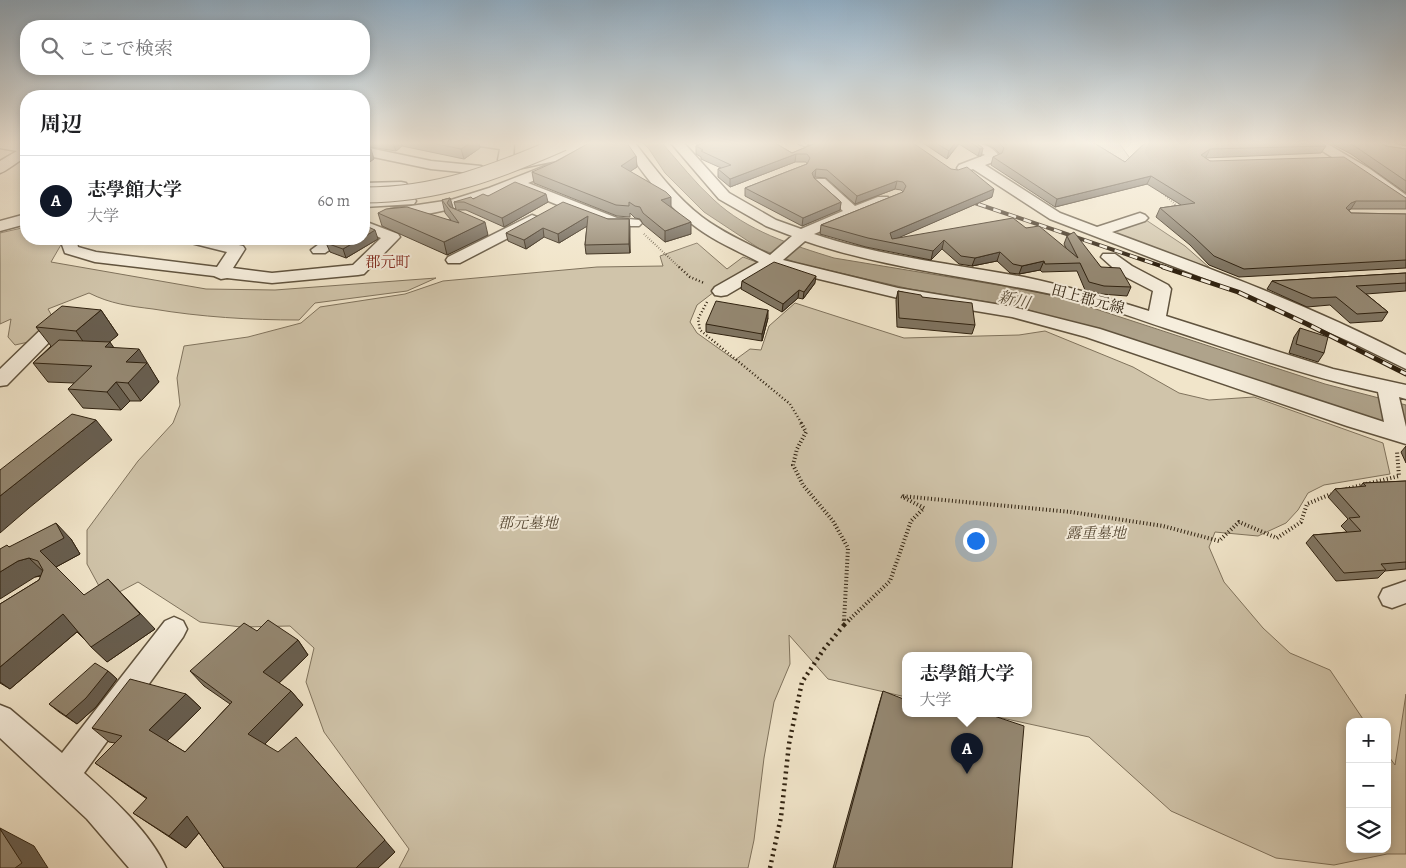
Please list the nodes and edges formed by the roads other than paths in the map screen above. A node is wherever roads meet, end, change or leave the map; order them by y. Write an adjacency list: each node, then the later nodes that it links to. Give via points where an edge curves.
1 (427, 184): 11 (street)
2 (458, 184): 13 (street, bridge)
3 (487, 184): 19 (street)
4 (516, 184): 20 (street, via 444,206)
5 (518, 184): 16 (street)
6 (659, 184): 36 (street, via 696,220)
7 (713, 184): 15 (street, 田上郡元線)
8 (822, 184): 18 (street)
9 (1003, 184): 27 (street, via 1043,210)
10 (1380, 184): 17 (street)
11 (370, 187)
12 (741, 190): 15 (street)
13 (370, 195)
14 (896, 195): 18 (street)
15 (724, 196): 29 (street, 田上郡元線, via 771,223)
16 (563, 202): 24 (street, via 615,223); 28 (street)
17 (1406, 202)
18 (853, 212): 29 (street)
19 (370, 214)
20 (370, 216)
21 (1140, 218): 27 (street)
22 (370, 220): 37 (street, via 392,237 358,270 272,278)
23 (20, 221): 25 (street)
24 (634, 224)
25 (0, 226)
26 (487, 227): 28 (street)
27 (1096, 232): 39 (street)
28 (505, 235): 35 (street)
29 (803, 235): 36 (street); 42 (street, 田上郡元線, via 894,259 1026,283)
30 (70, 245): 37 (street, via 71,250 95,257)
31 (219, 245): 37 (street, via 237,249)
32 (328, 245): 33 (street)
33 (319, 250)
34 (1109, 257): 42 (street, via 1162,289)
35 (454, 260)
36 (771, 262): 40 (street); 46 (street, via 898,293 1013,312 1093,333)
37 (221, 274)
38 (1274, 282): 39 (street)
39 (1236, 284): 43 (street)
40 (721, 291)
41 (66, 315): 44 (street)
42 (1157, 319): 45 (street, 田上郡元線, via 1330,375)
43 (1406, 362)
44 (0, 380)
45 (1396, 390): 46 (street)
46 (1401, 435)
47 (174, 629): 49 (street)
48 (0, 719): 49 (street)
49 (64, 776): 50 (street, via 130,842)
50 (149, 868)

